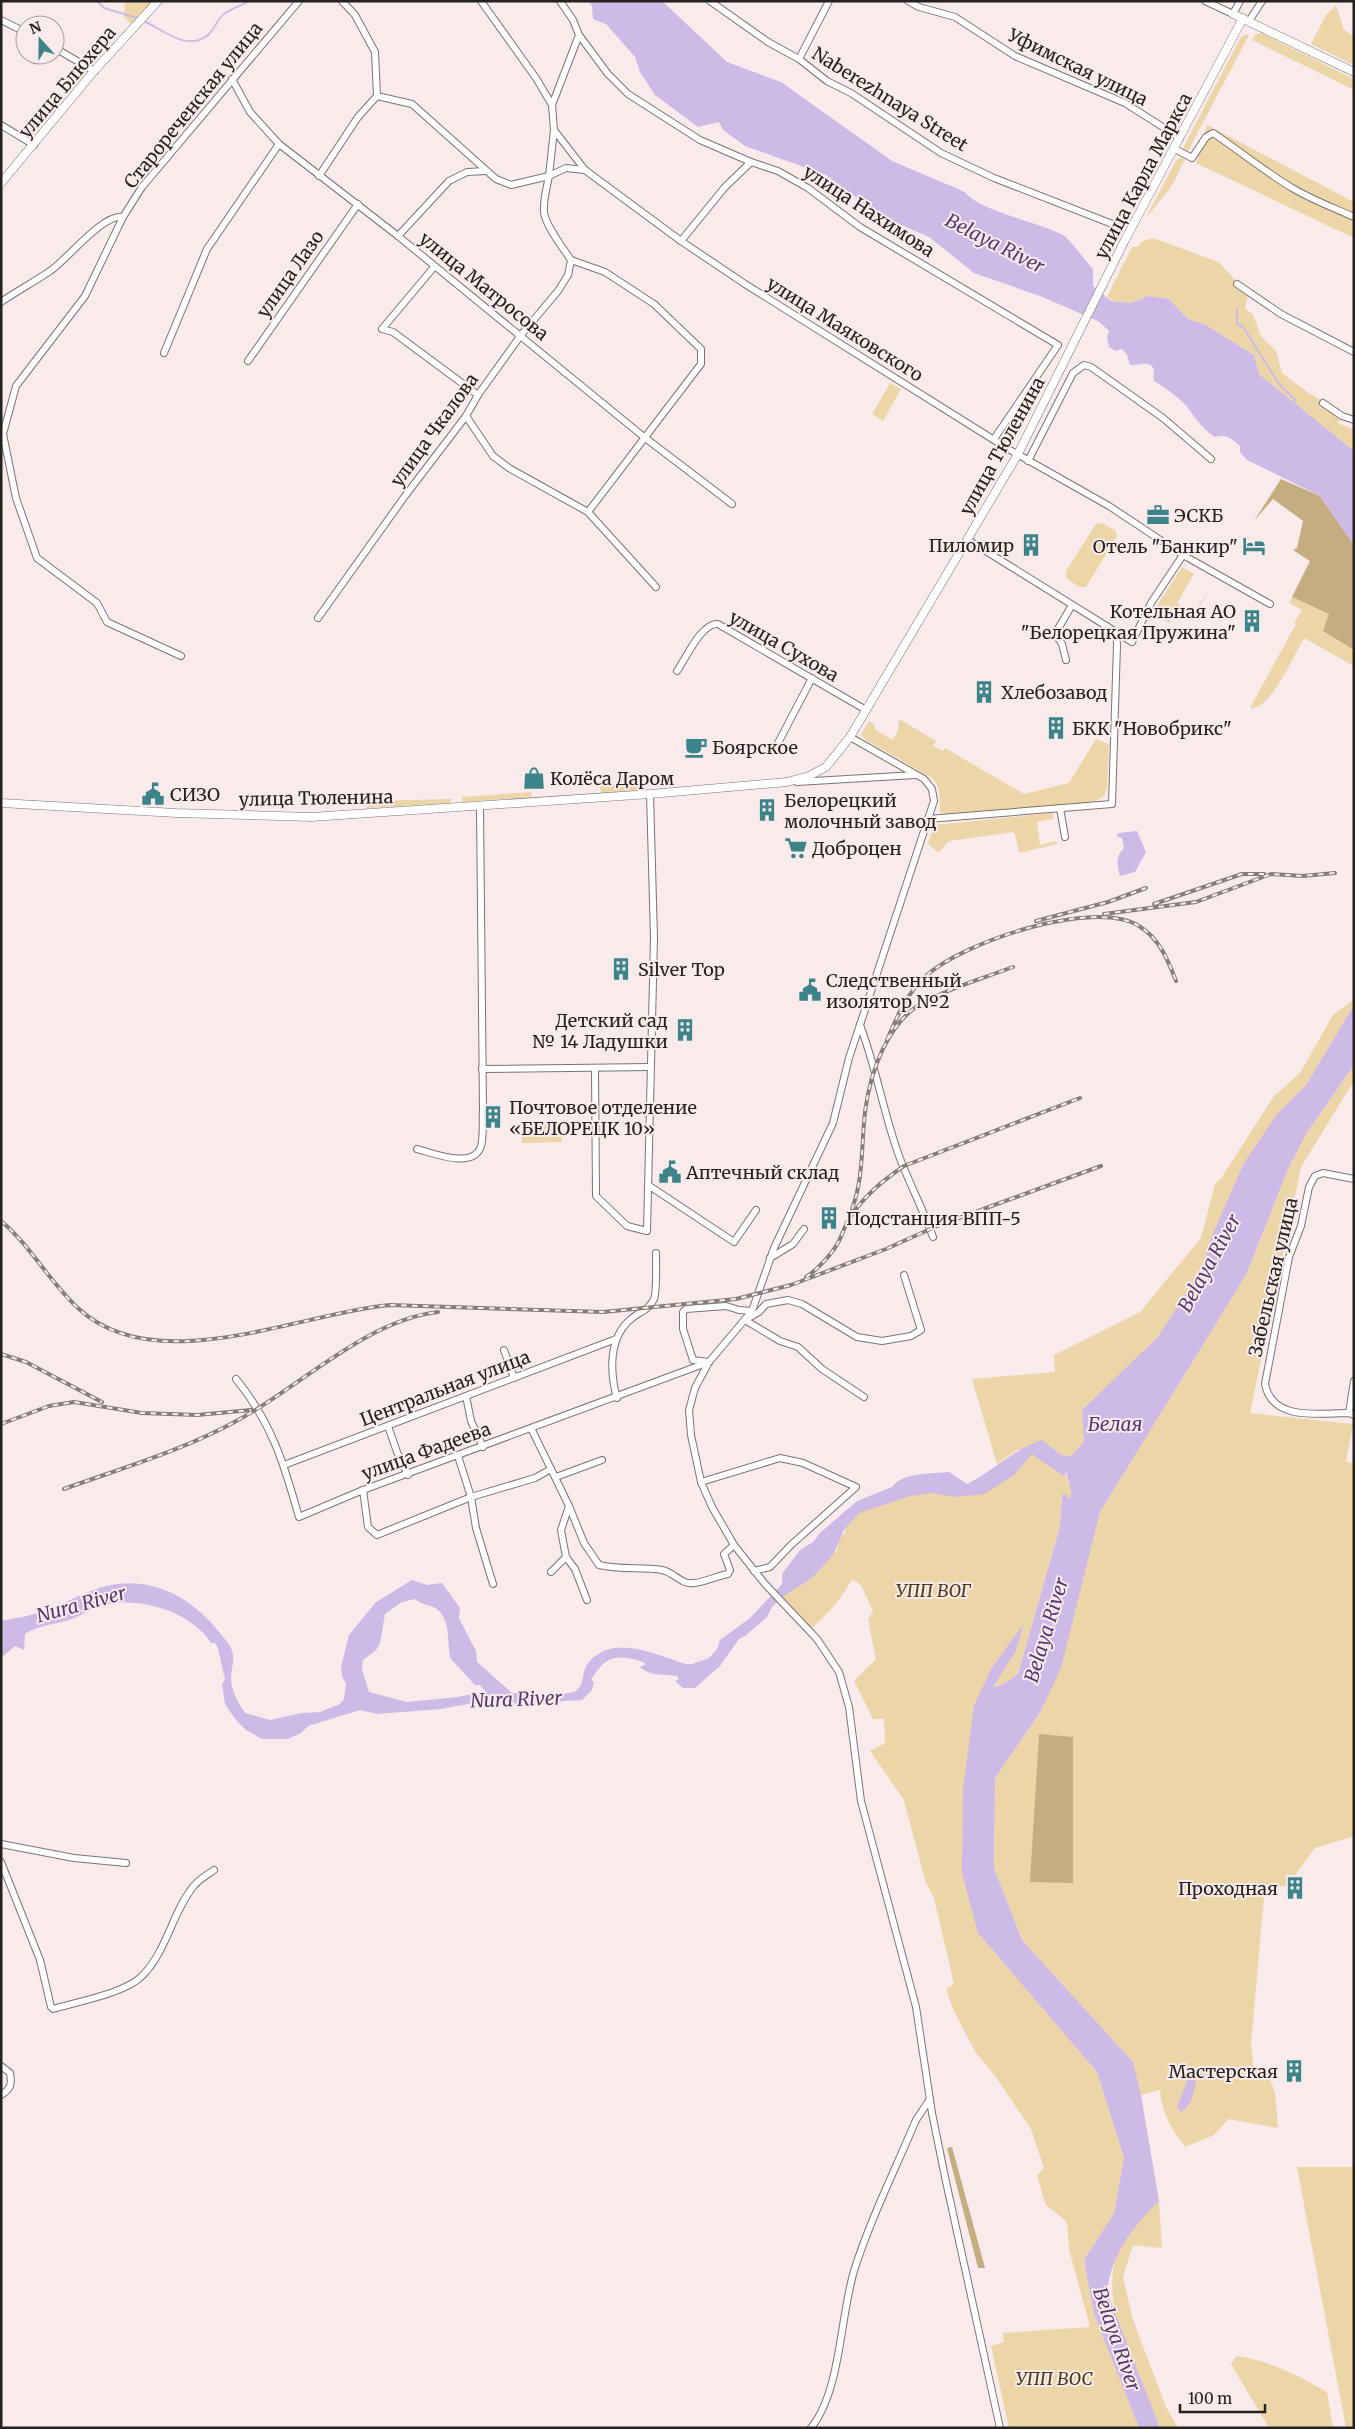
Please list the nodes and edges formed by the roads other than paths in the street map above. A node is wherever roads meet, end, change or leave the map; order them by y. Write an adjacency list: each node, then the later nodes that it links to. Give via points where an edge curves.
1 (158, 1): 19 (main road, улица Блюхера)
2 (299, 1): 21 (street, Старореченская улица)
3 (342, 1): 22 (street, via 355,15 375,52)
4 (481, 1): 23 (street)
5 (560, 1): 16 (street, улица Нахимова)
6 (710, 1): 18 (street, Naberezhnaya Street, via 768,42)
7 (829, 1): 18 (street)
8 (908, 1): 26 (street, Уфимская улица, via 955,17 1016,56 1125,103)
9 (1205, 1): 12 (street)
10 (1240, 1): 12 (street)
11 (1262, 1): 14 (street, улица Карла Маркса)
12 (1233, 14): 14 (main road)
13 (1, 20): 15 (street)
14 (1246, 20): 20 (main road); 26 (main road, улица Карла Маркса)
15 (15, 27)
16 (579, 35): 23 (street); 30 (street, улица Нахимова, via 608,74 628,94 700,140)
17 (65, 54): 19 (street)
18 (799, 59): 39 (street, Naberezhnaya Street, via 827,81 851,93 941,154)
19 (94, 71): 28 (main road, улица Блюхера)
20 (1354, 72)
21 (232, 79): 27 (street, улица Матросова, via 250,112); 37 (street, Старореченская улица, via 142,186)
22 (378, 96): 32 (street, via 412,104); 33 (street, via 358,117)
23 (552, 105): 25 (street)
24 (1, 125): 28 (street)
25 (554, 130): 31 (street, улица Маяковского); 34 (street)
26 (1180, 138): 29 (main road, улица Карла Маркса)
27 (280, 144): 33 (street, улица Матросова); 49 (street, via 207,249)
28 (34, 145): 35 (main road, улица Блюхера)
29 (1175, 149): 38 (street, via 1192,158 1206,137 1213,134 1294,189); 47 (main road, улица Карла Маркса, via 1125,240)
30 (751, 162): 41 (street, via 725,187); 56 (street, улица Нахимова, via 778,171 808,188 860,227 1058,345)
31 (585, 170): 34 (street, via 566,168); 41 (street, улица Маяковского)
32 (486, 171): 34 (street, via 511,185); 40 (street, via 467,172 448,181)
33 (319, 176): 36 (street, улица Матросова)
34 (549, 176): 42 (street, via 544,213)
35 (1, 183)
36 (358, 204): 40 (street, улица Матросова); 50 (street, улица Лазо)
37 (123, 217): 45 (street, via 117,216 101,226 52,270); 69 (street, Старореченская улица, via 85,296 16,386 3,434 16,498 37,558 97,603 107,622)
38 (1354, 218)
39 (1120, 227)
40 (398, 236): 43 (street, улица Матросова)
41 (681, 241): 56 (street, улица Маяковского)
42 (571, 260): 46 (street, улица Чкалова, via 568,275 558,291); 55 (street, via 605,272 654,304 701,349 701,364)
43 (434, 267): 46 (street, улица Матросова); 51 (street, via 382,329 393,332)
44 (1237, 284): 48 (street, via 1281,314)
45 (1, 302)
46 (521, 335): 51 (street, улица Чкалова); 55 (street, улица Матросова)
47 (1072, 349): 57 (main road, улица Тюленина)
48 (1354, 352)
49 (164, 353)
50 (248, 361)
51 (478, 395): 53 (street, улица Чкалова)
52 (1323, 403): 54 (street)
53 (466, 416): 61 (street, via 493,456 508,468); 67 (street, улица Чкалова)
54 (1354, 420)
55 (644, 437): 60 (street, улица Матросова); 61 (street)
56 (994, 439): 57 (street, улица Маяковского)
57 (1018, 454): 59 (street, улица Маяковского); 62 (main road, улица Тюленина)
58 (1211, 459): 59 (street, via 1163,418 1084,365 1073,373)
59 (1028, 461): 63 (street, улица Маяковского, via 1109,506)
60 (732, 504)
61 (588, 512): 64 (street)
62 (968, 540): 66 (street); 73 (main road, улица Тюленина)
63 (1183, 554): 65 (street, улица Маяковского); 68 (street, via 1151,603 1132,642)
64 (656, 587)
65 (1270, 604)
66 (1072, 605): 68 (street); 70 (street, via 1055,634 1062,644)
67 (318, 618)
68 (1116, 632): 83 (street, via 1112,804)
69 (181, 656)
70 (1066, 660)
71 (678, 671): 72 (street, улица Сухова, via 705,628 718,624)
72 (812, 678): 73 (street, улица Сухова); 75 (street)
73 (866, 710): 74 (main road, улица Тюленина)
74 (850, 738): 76 (main road, улица Тюленина); 77 (street)
75 (777, 746)
76 (826, 767): 78 (street, via 830,774); 79 (main road, улица Тюленина)
77 (918, 775): 78 (street, улица Тюленина); 84 (street, via 928,782 932,791 934,801)
78 (842, 779): 79 (street, улица Тюленина)
79 (787, 782): 80 (main road, улица Тюленина)
80 (650, 794): 82 (main road, улица Тюленина); 87 (street, via 654,938)
81 (1, 803): 82 (main road, улица Тюленина, via 311,817)
82 (480, 807): 88 (street)
83 (1060, 808): 84 (street); 85 (street)
84 (928, 818): 86 (street)
85 (1065, 837)
86 (860, 1025): 95 (street, via 871,1053 898,1153); 97 (street, via 831,1130)
87 (650, 1067): 89 (street); 92 (street)
88 (482, 1069): 89 (street); 90 (street, via 481,1147 475,1154 460,1160)
89 (595, 1069): 92 (street, via 596,1196 620,1222 647,1231)
90 (417, 1149)
91 (1354, 1179): 110 (street, Забельская улица, via 1323,1172 1315,1176 1309,1187 1301,1226 1289,1257 1265,1384 1267,1395 1286,1411)
92 (648, 1185): 93 (street, via 734,1242)
93 (756, 1210)
94 (804, 1229): 97 (street, via 793,1244)
95 (933, 1237)
96 (656, 1253): 101 (street, via 655,1298 648,1308 630,1319)
97 (770, 1258): 99 (street)
98 (904, 1275): 100 (street, via 921,1330 911,1336 882,1341 857,1337 802,1304 788,1300 766,1304 760,1312)
99 (752, 1311): 100 (street); 103 (street, via 726,1306 686,1309 683,1312 693,1360)
100 (745, 1320): 103 (street); 108 (street, via 780,1342 805,1352 822,1369)
101 (616, 1339): 104 (street, Центральная улица); 109 (street, via 611,1377)
102 (504, 1350): 104 (street)
103 (709, 1362): 109 (street, улица Фадеева); 120 (street, via 695,1388 689,1410)
104 (514, 1378): 107 (street, Центральная улица)
105 (236, 1379): 116 (street, улица Фадеева, via 266,1420)
106 (1354, 1381): 110 (street)
107 (466, 1396): 111 (street, Центральная улица); 113 (street, via 471,1421)
108 (864, 1397)
109 (617, 1398): 112 (street, улица Фадеева)
110 (1352, 1414)
111 (388, 1426): 116 (street, Центральная улица); 118 (street)
112 (531, 1428): 113 (street, улица Фадеева); 117 (street)
113 (483, 1447): 114 (street, улица Фадеева)
114 (458, 1456): 118 (street, улица Фадеева); 122 (street)
115 (602, 1460): 119 (street)
116 (284, 1465): 121 (street, улица Фадеева, via 299,1517)
117 (551, 1469): 119 (street); 122 (street, via 535,1478)
118 (408, 1475): 121 (street, улица Фадеева)
119 (556, 1476): 123 (street)
120 (701, 1482): 124 (street); 126 (street, via 780,1458 803,1463 856,1487 790,1545 770,1568)
121 (363, 1490): 122 (street, via 368,1527 377,1535)
122 (471, 1497): 128 (street, via 476,1528)
123 (569, 1506): 124 (street, via 584,1543 599,1566 662,1570 685,1583 695,1583 728,1574 730,1570 724,1554); 125 (street, via 561,1530)
124 (734, 1545): 126 (street)
125 (566, 1557): 127 (street); 129 (street, via 575,1568)
126 (754, 1571): 136 (street, via 829,1655 842,1681 849,1707 861,1801 912,1990)
127 (550, 1572)
128 (493, 1584)
129 (587, 1600)
130 (1, 1844): 132 (street, via 74,1858)
131 (1, 1862): 133 (street, via 40,1960 53,2009 112,1992 142,1977 165,1941 181,1904 194,1885)
132 (126, 1863)
133 (214, 1870)
134 (1, 2066): 135 (street, via 10,2073 12,2083)
135 (1, 2095)
136 (930, 2098): 137 (street, via 916,2120 854,2272 830,2389); 138 (street)
137 (811, 2428)
138 (1000, 2428)

